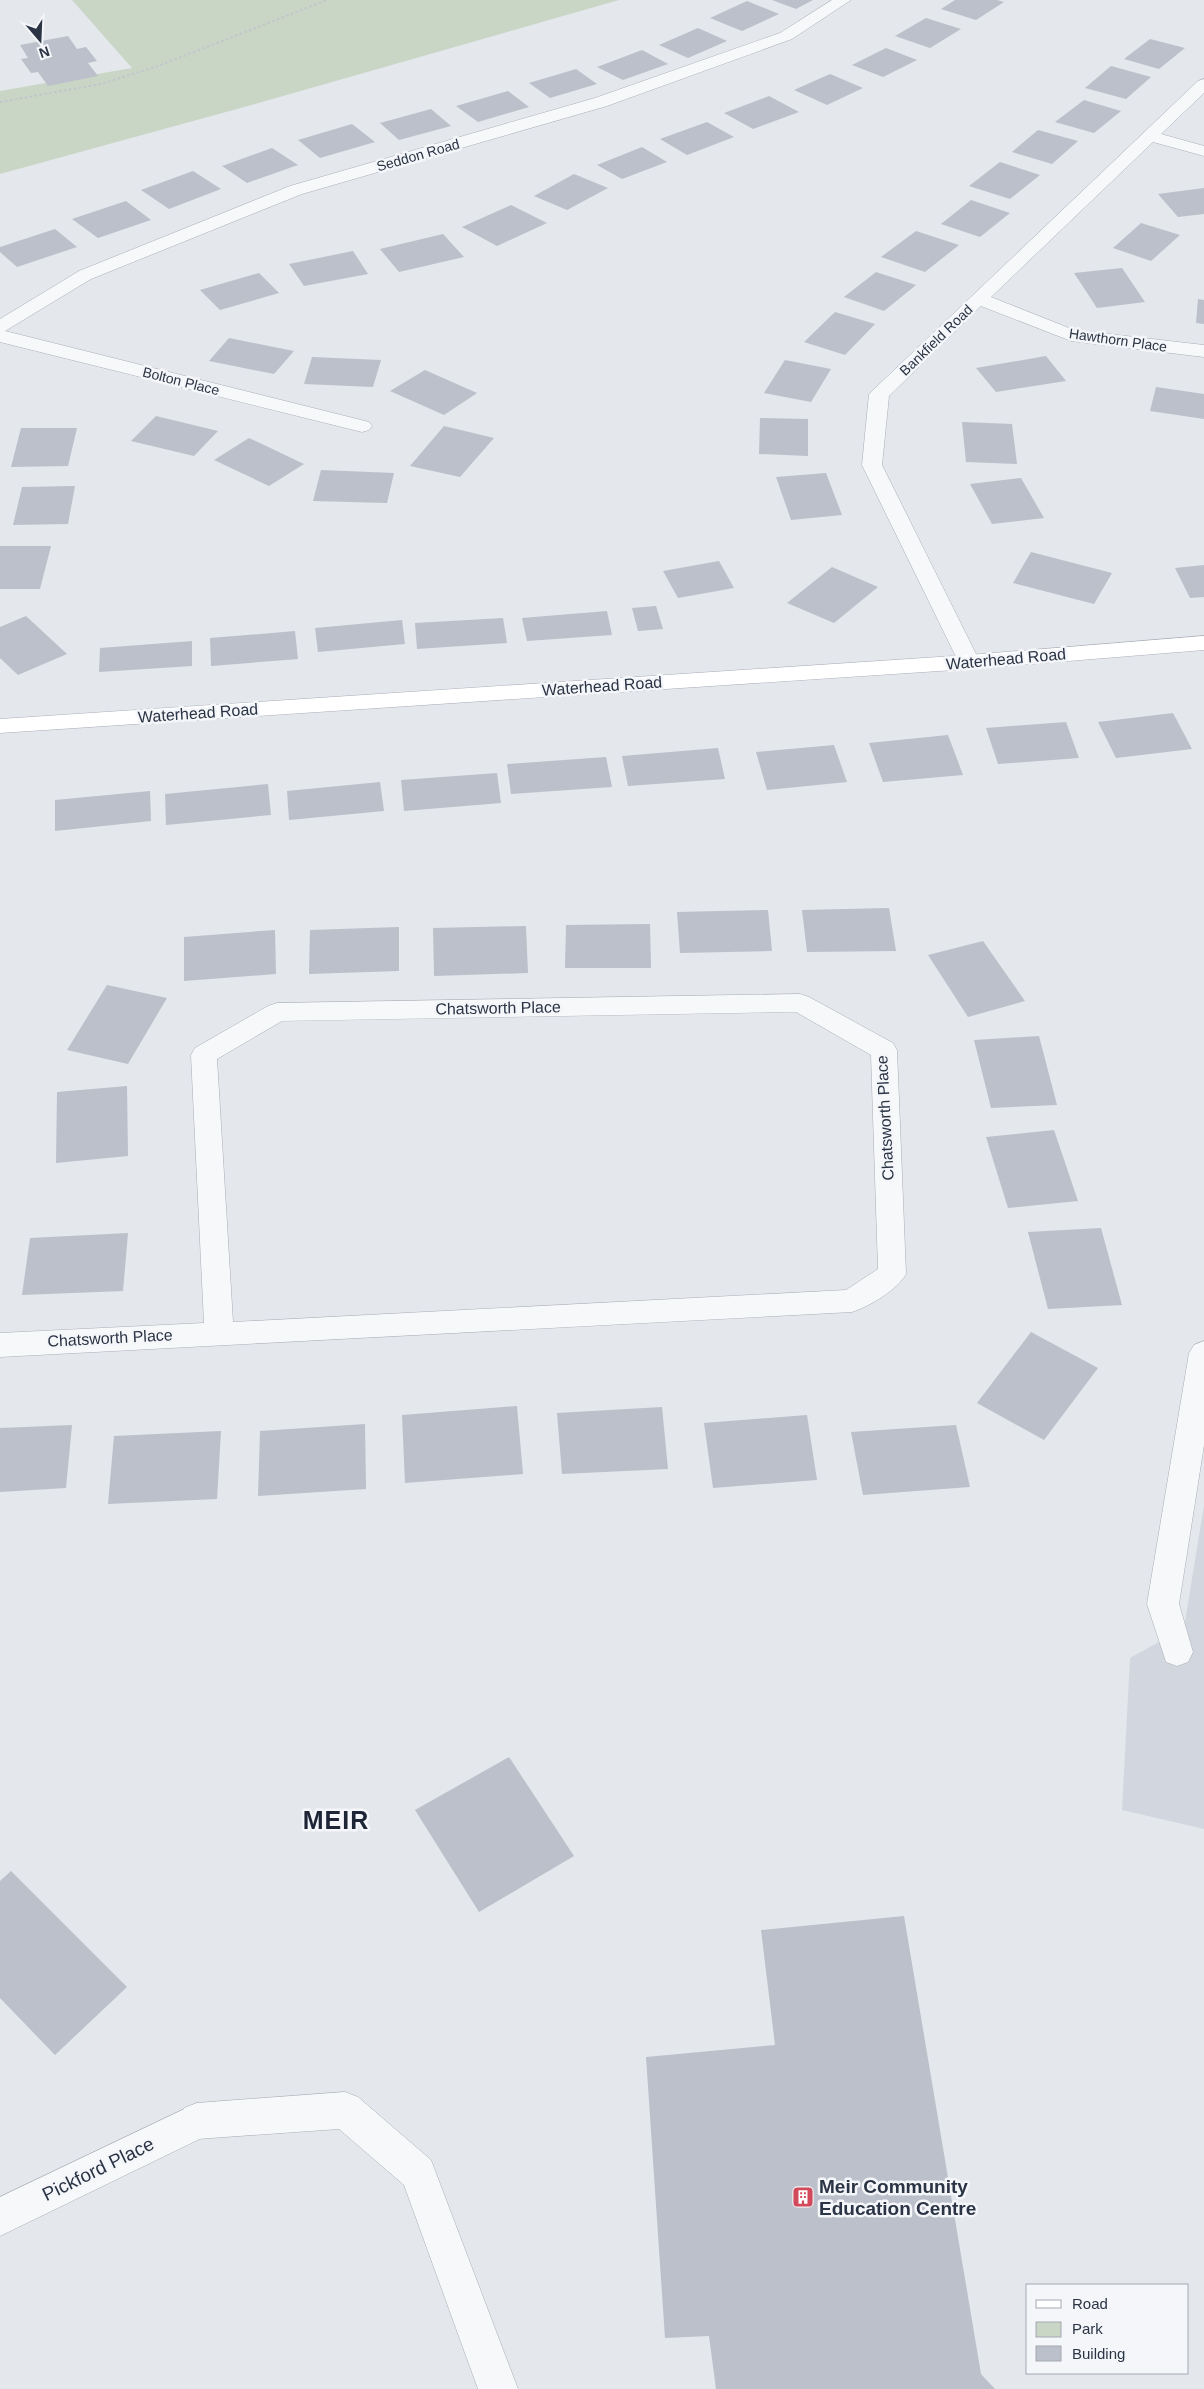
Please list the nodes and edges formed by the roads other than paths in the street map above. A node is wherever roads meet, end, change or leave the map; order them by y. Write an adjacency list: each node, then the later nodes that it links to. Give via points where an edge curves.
1 (843, 0): 6 (street, Seddon Road, via 786,36 601,102 296,190 85,275)
2 (1204, 84): 3 (street, Bankfield Road)
3 (1149, 136): 4 (street); 5 (street, Bankfield Road)
4 (1204, 151)
5 (979, 299): 8 (street, Hawthorn Place, via 1070,335); 11 (street, Bankfield Road, via 879,394 872,466)
6 (0, 327)
7 (0, 336): 9 (street, Bolton Place)
8 (1204, 351)
9 (362, 426)
10 (1204, 643): 11 (street, Waterhead Road)
11 (969, 662): 12 (street, Waterhead Road)
12 (0, 726)
13 (220, 1332): 13 (street, Chatsworth Place, via 852,1301 892,1274 884,1050 800,1003 277,1012 204,1055); 14 (street, Chatsworth Place)
14 (0, 1344)
15 (1204, 1353): 16 (street, via 1163,1604)
16 (1177, 1652)
17 (0, 2217): 18 (street, Pickford Place, via 197,2121 345,2110 418,2173)
18 (498, 2389)

